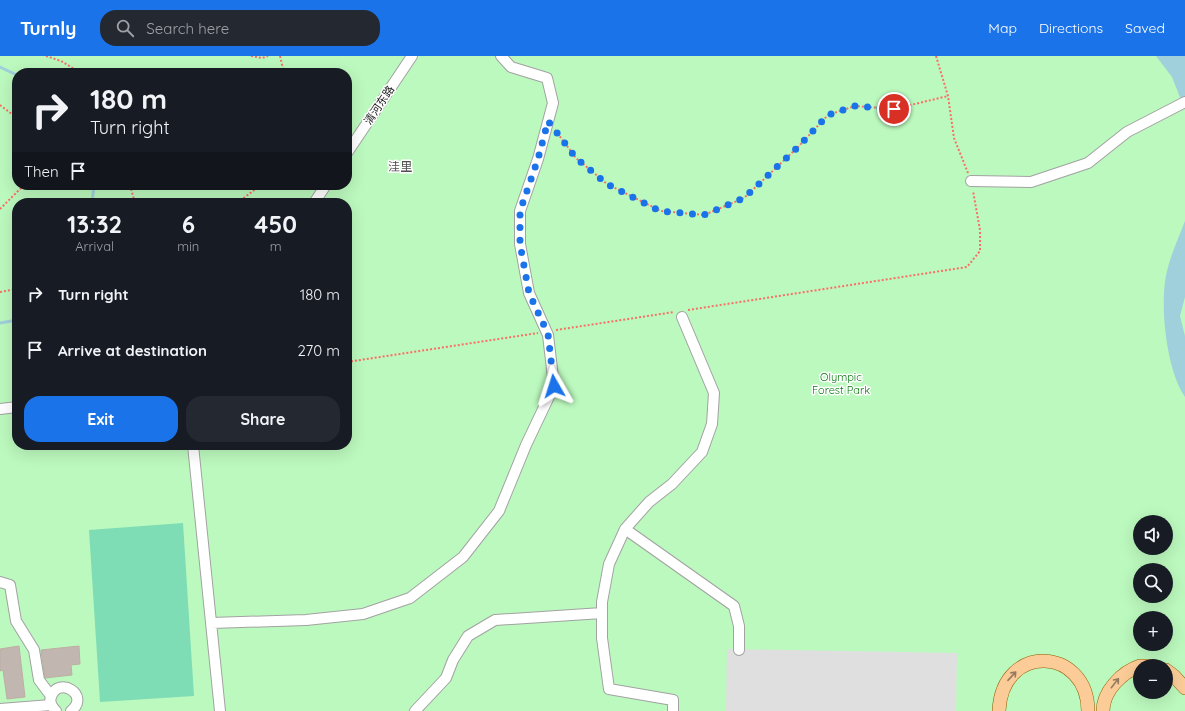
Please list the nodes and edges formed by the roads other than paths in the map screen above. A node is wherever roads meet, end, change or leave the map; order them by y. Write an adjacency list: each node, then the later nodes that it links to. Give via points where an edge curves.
1 (412, 56): 4 (lane, 清河东路)
2 (501, 56): 13 (lane, via 511,67 547,78 553,103 538,159 520,211 520,244 529,293 547,332 554,386 499,511 463,557 410,598 363,614 306,620)
3 (1185, 102): 5 (lane, via 1127,132 1088,163 1031,182)
4 (352, 146)
5 (971, 181)
6 (682, 313): 10 (lane, via 714,393 712,424 702,452 672,484 649,502)
7 (12, 408): 8 (lane)
8 (0, 409)
9 (194, 450): 13 (lane)
10 (625, 529): 12 (lane, via 609,564); 14 (lane, via 734,606 739,626)
11 (0, 582): 18 (lane, via 10,585 16,621 34,650 39,680)
12 (602, 613): 22 (lane, via 495,620 468,636 453,660 446,678); 23 (lane, via 602,638 609,689 673,700)
13 (211, 623): 21 (lane)
14 (739, 650)
15 (1133, 668): 26 (main road, one-way to 15, via 1103,704 1115,682)
16 (1173, 675): 17 (main road)
17 (1185, 688)
18 (53, 704): 19 (lane); 20 (lane, via 53,692 61,687 69,688 76,694 77,702)
19 (0, 709)
20 (71, 711)
21 (220, 711)
22 (415, 711)
23 (673, 711)
24 (999, 711): 25 (main road, one-way to 25, via 1003,688 1010,676 1024,664 1036,661 1060,665 1080,679 1088,700)
25 (1088, 711)
26 (1103, 711)

